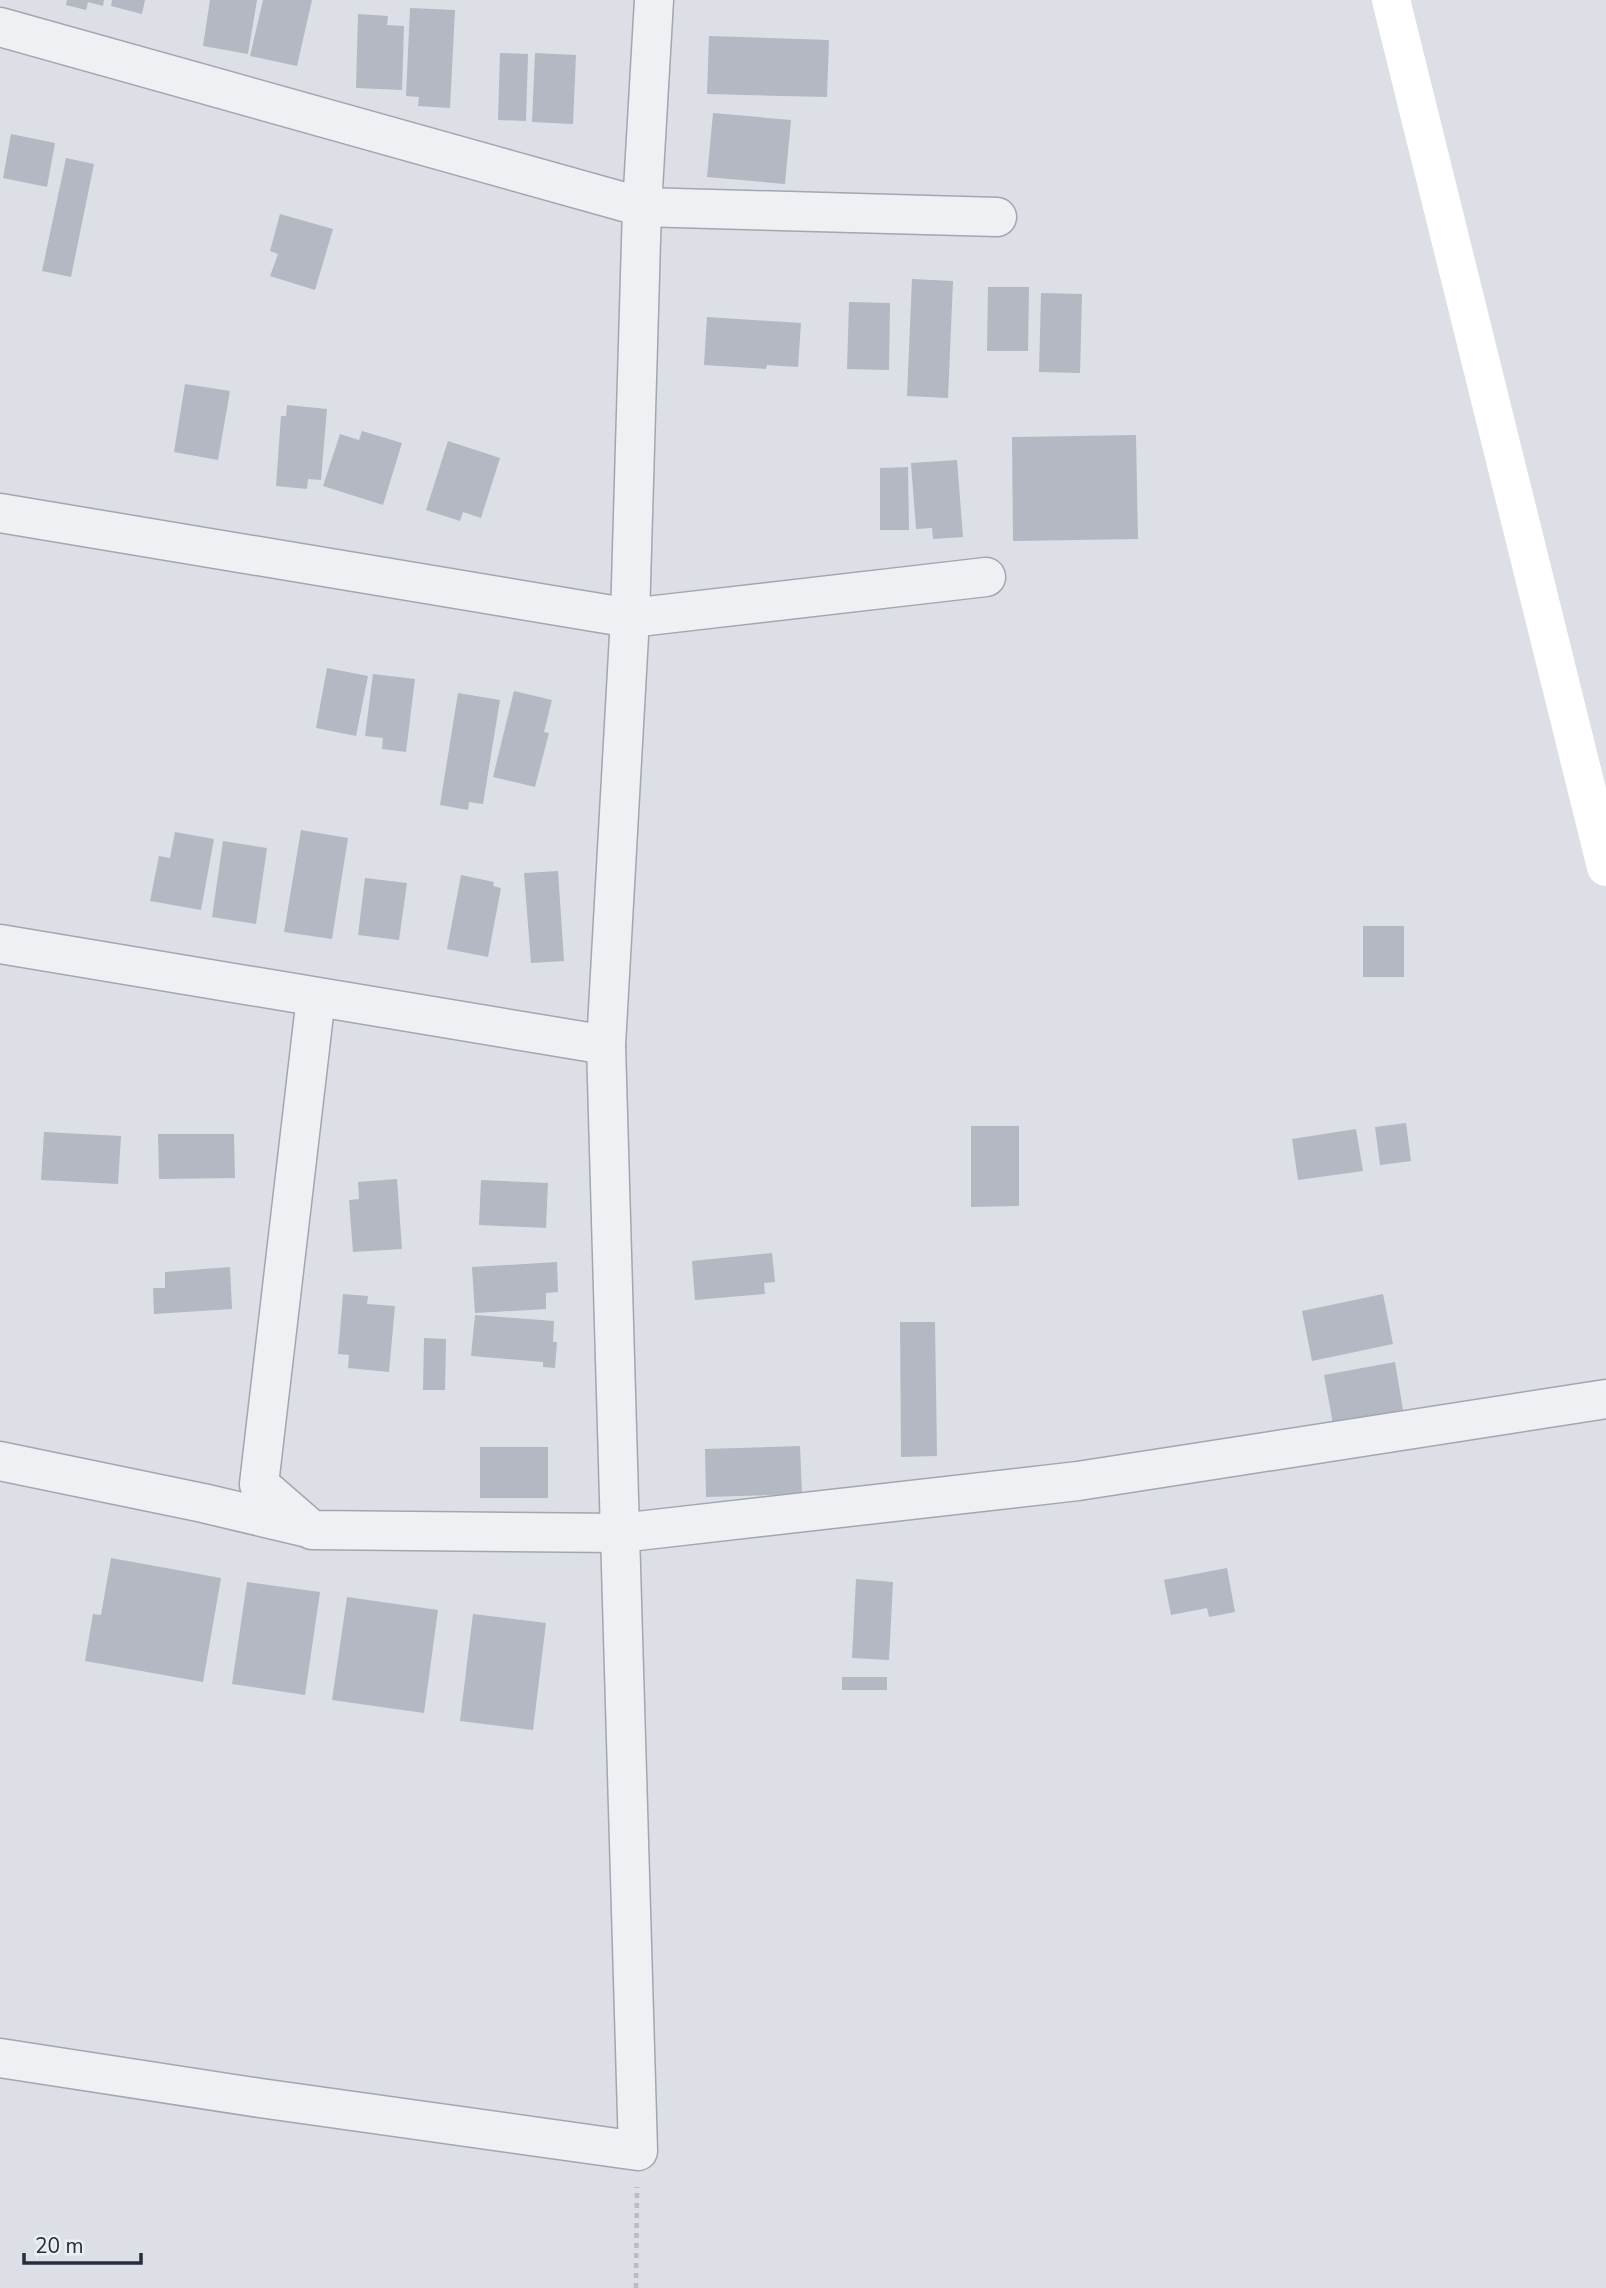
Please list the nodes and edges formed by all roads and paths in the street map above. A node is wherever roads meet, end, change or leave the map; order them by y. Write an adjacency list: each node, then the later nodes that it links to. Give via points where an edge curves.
1 (654, 0): 4 (street)
2 (1391, 0): 9 (street)
3 (0, 27): 4 (street)
4 (642, 207): 5 (street); 8 (street)
5 (997, 217)
6 (0, 513): 8 (street)
7 (986, 577): 8 (street)
8 (630, 618): 12 (street)
9 (1606, 867)
10 (0, 944): 11 (street)
11 (316, 997): 12 (street); 15 (street, via 259,1484)
12 (606, 1045): 16 (street)
13 (1606, 1399): 16 (street, via 1078,1481)
14 (0, 1461): 15 (street)
15 (313, 1530): 16 (street)
16 (620, 1533): 18 (street)
17 (0, 2058): 18 (street)
18 (638, 2151): 19 (path)
19 (636, 2288)

